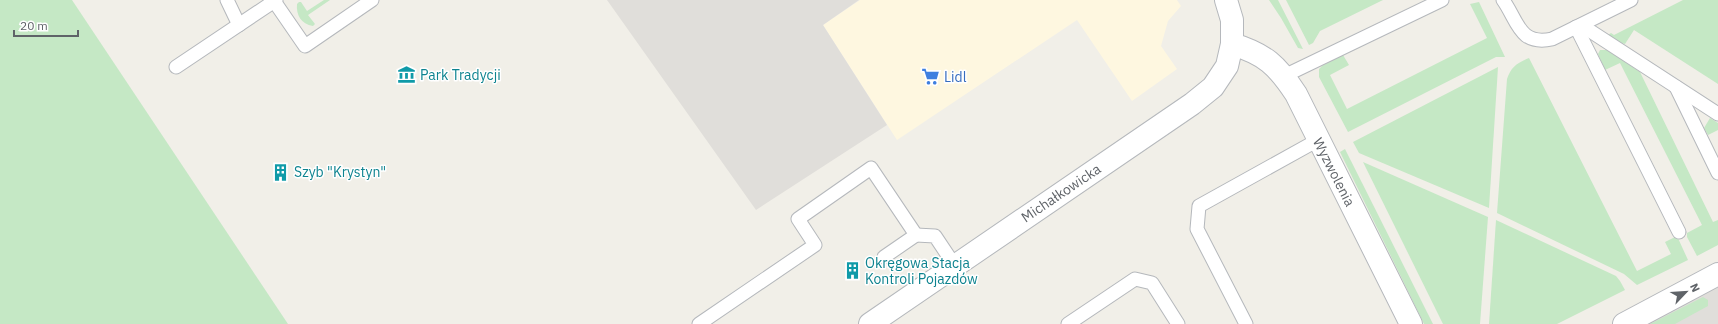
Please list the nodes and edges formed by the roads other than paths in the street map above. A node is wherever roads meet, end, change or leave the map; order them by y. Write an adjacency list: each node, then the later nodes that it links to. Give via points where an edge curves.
1 (227, 0): 8 (lane)
2 (372, 0): 7 (lane, via 305,46)
3 (1226, 0): 10 (street, Michałkowicka, via 1232,20)
4 (1442, 0): 12 (lane)
5 (1503, 0): 9 (lane, via 1520,30 1530,38 1541,41 1552,39)
6 (1631, 0): 9 (lane)
7 (275, 1): 8 (lane)
8 (239, 25): 11 (lane)
9 (1579, 26): 13 (lane); 17 (lane)
10 (1232, 44): 12 (street, Wyzwolenia, via 1252,50 1274,65); 20 (street, Michałkowicka, via 1227,66 1213,87 1192,104)
11 (176, 67)
12 (1284, 76): 15 (street, Wyzwolenia, via 1296,94)
13 (1676, 87): 14 (lane); 16 (lane)
14 (1718, 114)
15 (1318, 140): 26 (lane, via 1199,206 1197,229); 27 (street, Wyzwolenia)
16 (1718, 173)
17 (1679, 232)
18 (916, 235): 19 (lane); 20 (lane, via 935,236); 22 (lane, via 871,168 798,219 815,245)
19 (884, 257)
20 (955, 266): 23 (street, Michałkowicka)
21 (1718, 274): 28 (street)
22 (699, 324)
23 (870, 324)
24 (1068, 324): 25 (lane, via 1135,279 1152,283)
25 (1178, 324)
26 (1246, 324)
27 (1411, 324)
28 (1624, 324)

